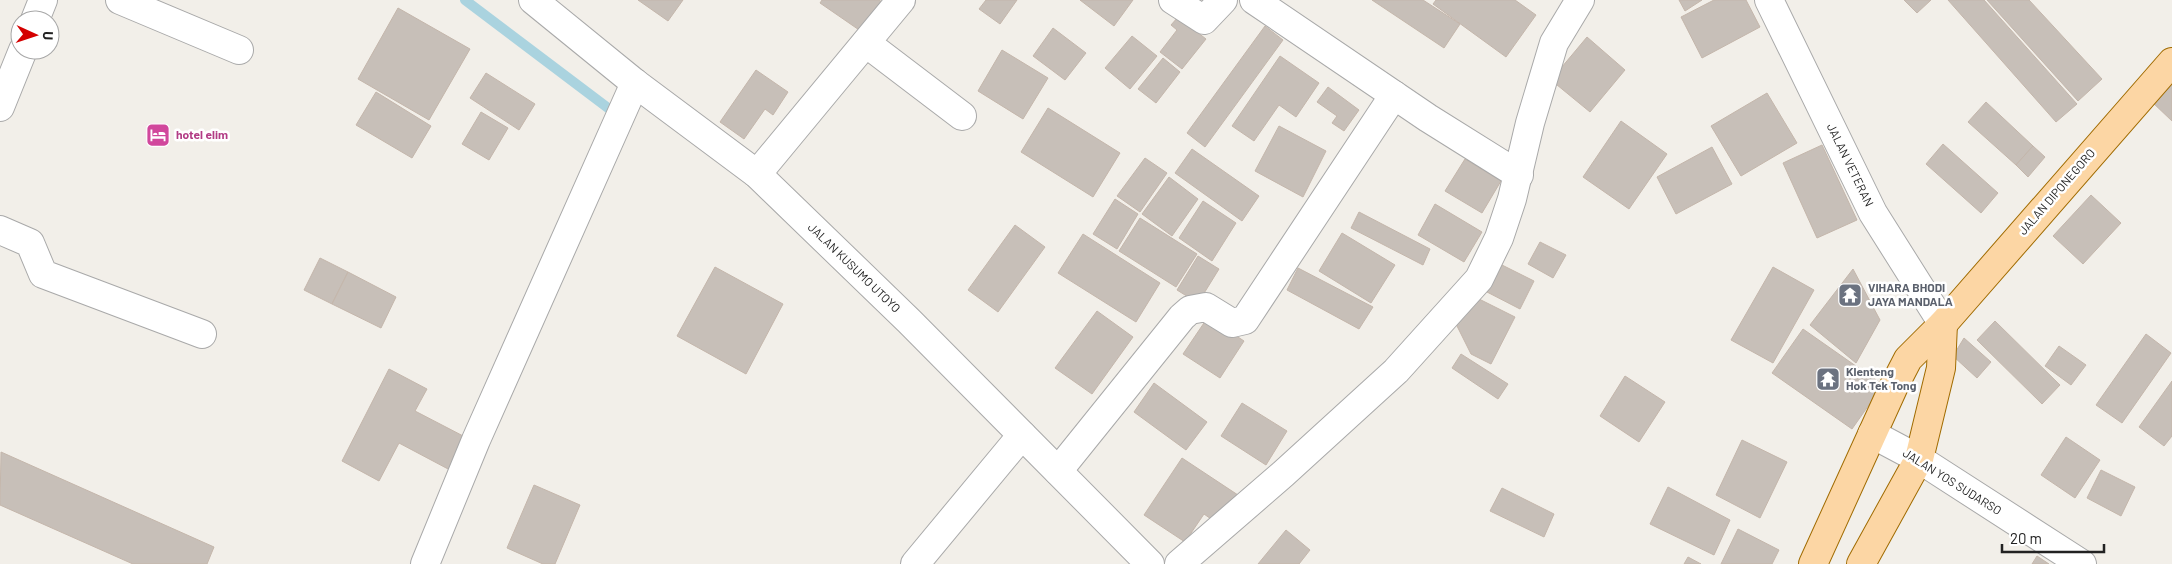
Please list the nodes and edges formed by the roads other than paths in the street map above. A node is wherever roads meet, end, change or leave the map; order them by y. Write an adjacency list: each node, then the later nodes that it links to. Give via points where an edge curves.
1 (120, 0): 10 (street)
2 (533, 0): 13 (street, JALAN KUSUMO UTOYO)
3 (901, 0): 9 (street)
4 (1173, 0): 5 (street, via 1204,20)
5 (1223, 0)
6 (1254, 0): 14 (street)
7 (1580, 0): 18 (street, via 1554,43)
8 (1769, 0): 20 (street, JALAN VETERAN, via 1873,213)
9 (866, 43): 16 (street); 17 (street)
10 (239, 50)
11 (19, 60): 15 (street)
12 (2172, 62): 20 (main road, JALAN DIPONEGORO)
13 (635, 83): 17 (street, JALAN KUSUMO UTOYO); 26 (street, via 476,440)
14 (1394, 95): 18 (street); 25 (street, via 1245,320 1228,322 1206,306 1190,310)
15 (0, 107)
16 (962, 116)
17 (757, 174): 23 (street, JALAN KUSUMO UTOYO)
18 (1519, 175): 29 (street, via 1499,238 1479,279 1396,371)
19 (0, 230): 21 (street, via 30,243 43,274)
20 (1943, 324): 22 (main road, JALAN DIPONEGORO, via 1908,359); 24 (main road, via 1941,368)
21 (202, 334)
22 (1872, 434): 24 (street, JALAN YOS SUDARSO); 30 (main road, JALAN DIPONEGORO)
23 (1022, 435): 25 (street, JALAN KUSUMO UTOYO); 27 (street)
24 (1919, 459): 31 (main road); 32 (street, JALAN YOS SUDARSO)
25 (1058, 471): 28 (street, JALAN KUSUMO UTOYO)
26 (426, 564)
27 (915, 564)
28 (1150, 564)
29 (1179, 564)
30 (1813, 564)
31 (1861, 564)
32 (2082, 564)

